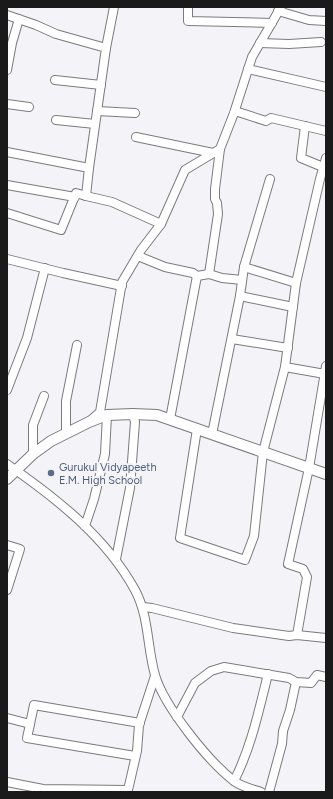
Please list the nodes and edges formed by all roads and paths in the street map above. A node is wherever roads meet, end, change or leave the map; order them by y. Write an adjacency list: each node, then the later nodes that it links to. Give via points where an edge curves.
1 (114, 7): 10 (street)
2 (188, 7): 7 (street, via 188,21)
3 (280, 9): 6 (street, via 309,20); 7 (street)
4 (7, 15): 5 (street)
5 (19, 19): 10 (street, via 56,34); 12 (street)
6 (326, 21)
7 (272, 23): 9 (street)
8 (321, 42): 9 (street)
9 (260, 43): 11 (street)
10 (106, 48): 14 (street)
11 (248, 69): 15 (street); 19 (street)
12 (7, 70)
13 (55, 80): 14 (street)
14 (101, 85): 18 (street)
15 (326, 86)
16 (7, 104): 17 (street)
17 (29, 107)
18 (97, 111): 20 (street); 22 (street)
19 (235, 111): 23 (street, via 266,121 271,118); 26 (street)
20 (135, 114)
21 (56, 120): 22 (street)
22 (95, 124): 29 (street)
23 (305, 126): 24 (street); 28 (street, via 301,158)
24 (326, 131)
25 (136, 137): 26 (street)
26 (216, 151): 35 (street, via 185,170); 40 (street, via 215,199 218,214)
27 (7, 152): 29 (street)
28 (325, 163): 43 (street)
29 (89, 168): 32 (street)
30 (270, 179): 38 (street)
31 (7, 185): 33 (street)
32 (86, 196): 33 (street, via 76,193); 35 (street, via 112,202)
33 (75, 197): 34 (street, via 61,230)
34 (7, 213)
35 (161, 224): 36 (street)
36 (138, 256): 41 (street, via 164,267); 44 (street)
37 (7, 259): 39 (street)
38 (244, 267): 42 (street); 43 (street)
39 (45, 268): 44 (street); 52 (street, via 27,338)
40 (209, 274): 41 (street); 42 (street)
41 (197, 276): 56 (street)
42 (242, 280): 45 (street)
43 (296, 283): 46 (street)
44 (122, 286): 57 (street, via 100,412)
45 (240, 296): 46 (street); 47 (street)
46 (293, 307): 49 (street)
47 (232, 338): 49 (street); 60 (street)
48 (77, 345): 59 (street, via 66,401)
49 (288, 348): 50 (street)
50 (285, 367): 51 (street); 61 (street)
51 (325, 370): 64 (street)
52 (7, 390)
53 (44, 396): 62 (street, via 33,425)
54 (133, 414): 55 (main road); 56 (main road, via 157,415); 70 (street, via 135,422 130,488)
55 (107, 415): 57 (main road); 68 (street, via 105,454)
56 (170, 419): 58 (main road)
57 (89, 422): 59 (main road)
58 (197, 429): 60 (main road); 61 (street, via 180,538 245,560 254,536)
59 (66, 433): 62 (main road)
60 (212, 434): 61 (main road)
61 (262, 452): 64 (main road)
62 (33, 454): 65 (main road)
63 (7, 464): 65 (street)
64 (309, 468): 66 (main road); 73 (street, via 288,564 303,569 307,577)
65 (16, 470): 67 (main road); 68 (street)
66 (326, 474)
67 (7, 479)
68 (85, 526): 70 (street)
69 (7, 545): 71 (street, via 20,549)
70 (116, 560): 72 (street, via 136,591)
71 (7, 590)
72 (142, 607): 73 (street, via 233,628); 76 (street)
73 (297, 635): 74 (street)
74 (326, 638)
75 (268, 674): 78 (street); 79 (street, via 224,667 211,671 195,683); 84 (street, via 255,725)
76 (155, 676): 79 (street); 81 (street)
77 (326, 677): 78 (street, via 317,675 311,683)
78 (296, 682): 91 (street)
79 (177, 717): 84 (street, via 216,764)
80 (7, 718): 82 (street)
81 (140, 722): 82 (street, via 34,705); 83 (street)
82 (30, 724): 83 (street, via 28,738)
83 (135, 756): 89 (street, via 128,790)
84 (234, 781): 87 (street)
85 (7, 782): 86 (street)
86 (43, 790): 88 (street)
87 (249, 790): 90 (street)
88 (84, 791): 89 (street)
89 (123, 791)
90 (261, 792)
91 (269, 792)

